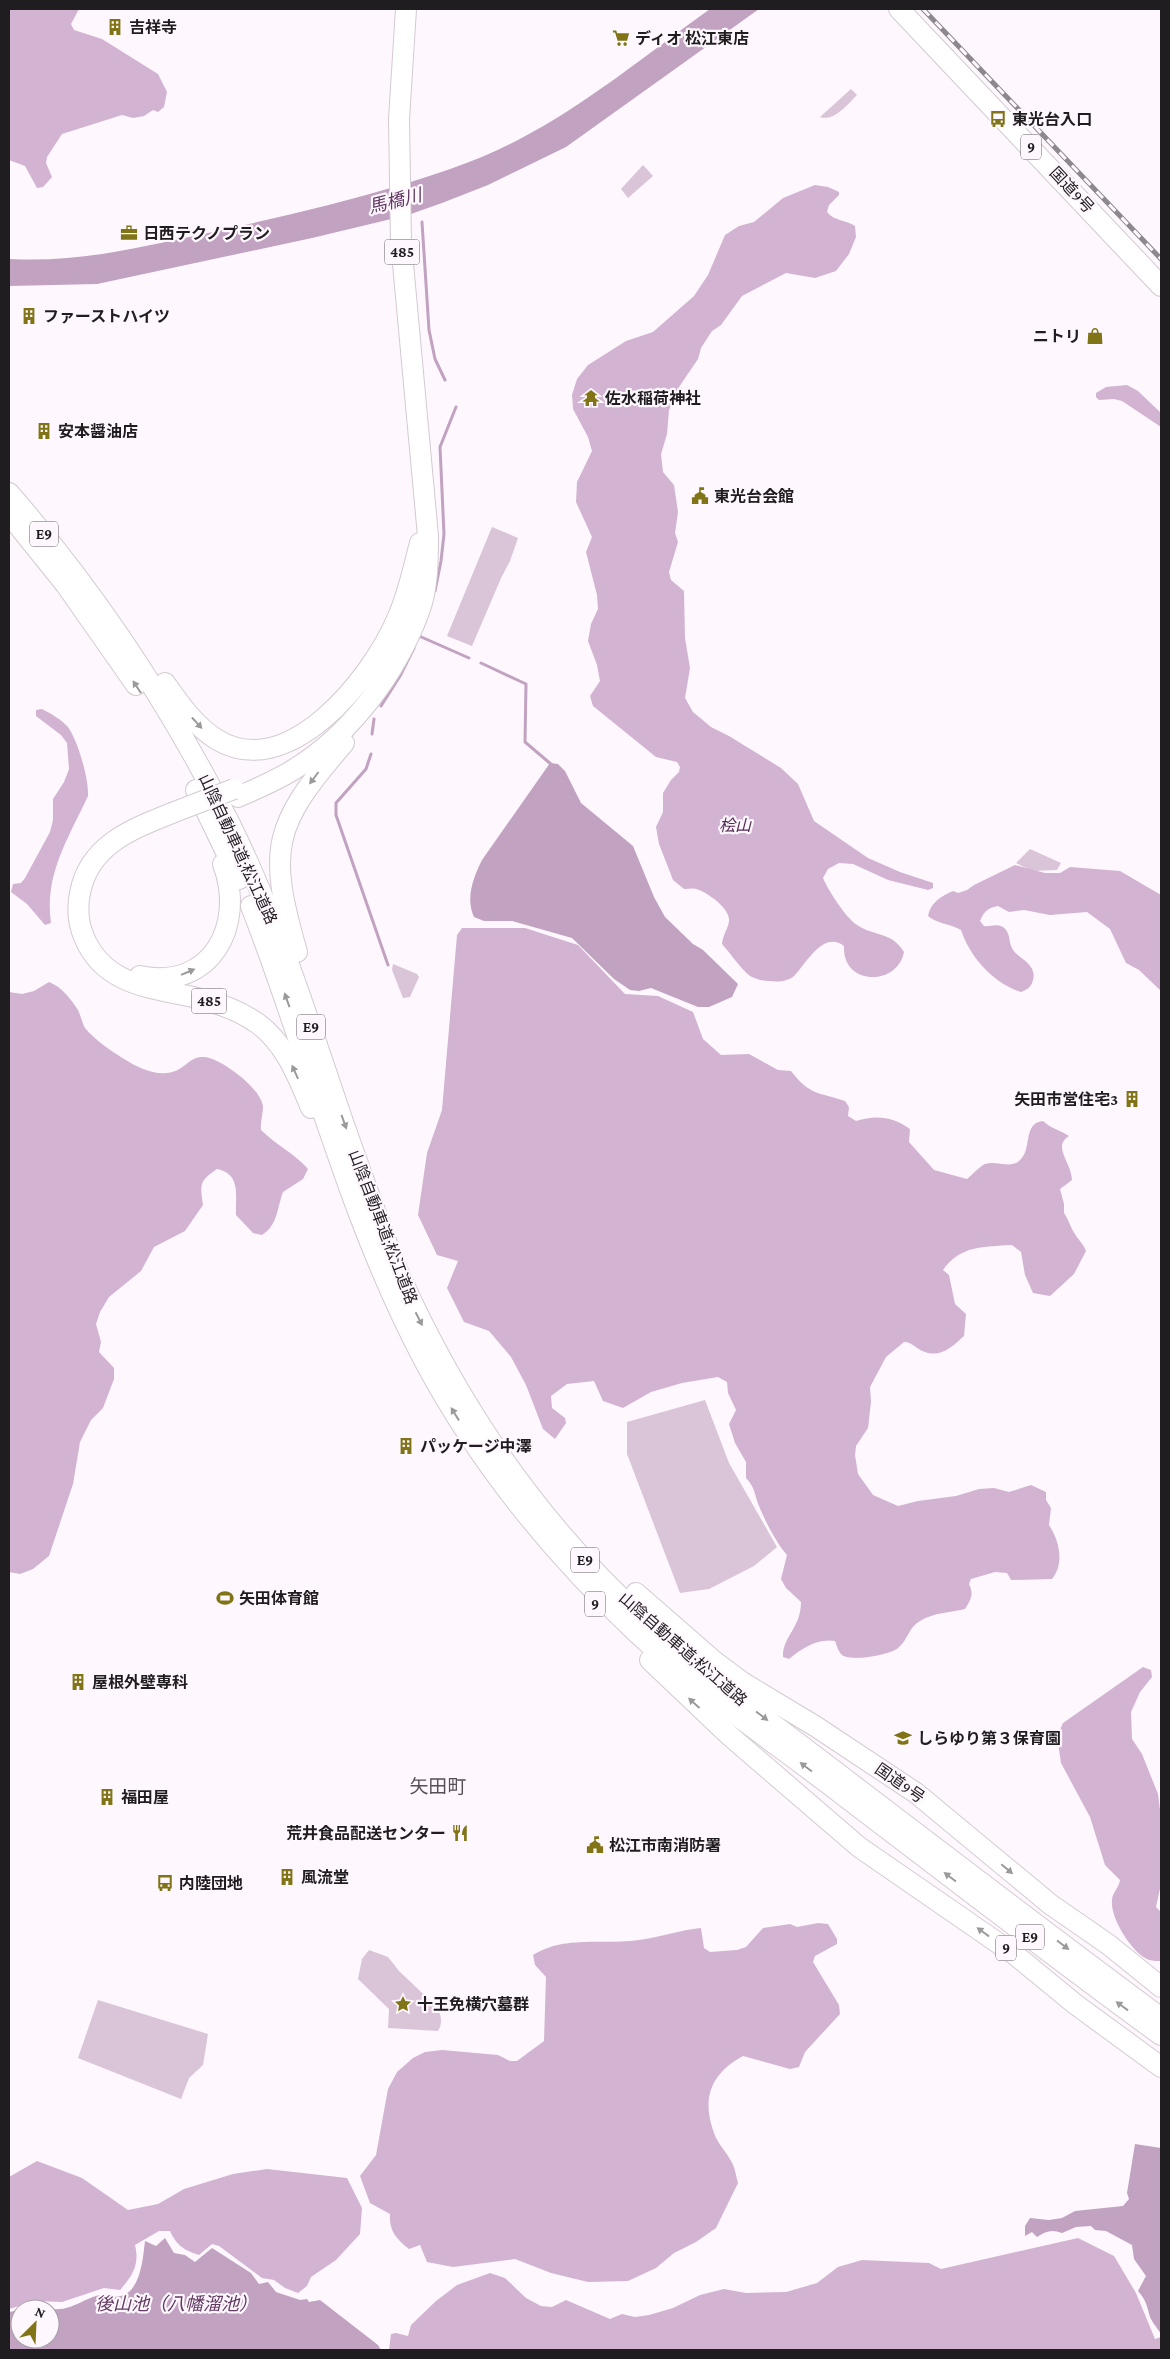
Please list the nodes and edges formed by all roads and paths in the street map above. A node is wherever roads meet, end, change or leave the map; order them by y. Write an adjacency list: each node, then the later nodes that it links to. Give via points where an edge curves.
1 (406, 9): 5 (highway, 485, via 399,119 401,233)
2 (899, 9): 3 (highway, 国道9号 / 9)
3 (1161, 286)
4 (9, 494): 7 (highway, E9)
5 (424, 494): 9 (highway, 485, via 413,592 374,680); 9 (highway, 485, via 427,574 409,644 395,671)
6 (9, 514): 8 (highway, 山陰自動車道;松江道路 / E9)
7 (47, 538): 8 (highway, 485)
8 (75, 579): 9 (highway, 485, one-way to 9, via 114,615 180,704 201,728 217,740 237,748 256,750); 11 (highway, 山陰自動車道;松江道路 / E9, one-way to 8, via 153,712 113,649); 12 (highway, 山陰自動車道;松江道路 / E9, via 124,642 164,703 230,825 286,956)
9 (335, 730): 10 (highway, 485, bridge, via 236,793); 12 (highway, 485, one-way to 12, via 284,830 280,852 282,900 321,1025)
10 (174, 817): 11 (highway, 485, one-way to 11, via 111,853 96,874 89,892 88,918 101,950 120,968 140,976 168,978 192,971 213,955 223,940 229,924 231,900); 13 (highway, 485, one-way to 10, via 333,1166 289,1059 273,1038 256,1022 232,1009 144,988 122,979 101,963 85,940 78,904 81,886 93,861 105,847 124,834)
11 (217, 831): 13 (highway, 山陰自動車道;松江道路 / E9, one-way to 11, via 272,959)
12 (323, 1063): 14 (highway, 山陰自動車道;松江道路 / E9, one-way to 14, via 392,1258)
13 (378, 1261): 15 (highway, 山陰自動車道;松江道路 / E9, one-way to 13, via 425,1362)
14 (438, 1355): 16 (highway, 山陰自動車道;松江道路 / E9, one-way to 16, via 494,1447 567,1540 608,1584 691,1660); 18 (highway, 国道9号 / 9, one-way to 18, via 562,1518 632,1590 714,1661 767,1699 815,1726 916,1793)
15 (481, 1455): 16 (highway, 山陰自動車道;松江道路 / E9, one-way to 15, via 705,1690 638,1634 555,1550); 19 (highway, 9, one-way to 15, via 860,1846 730,1736 646,1657 555,1560 507,1499)
16 (853, 1794): 17 (highway, 山陰自動車道;松江道路 / E9)
17 (906, 1834): 22 (highway, 山陰自動車道;松江道路 / E9, one-way to 22); 23 (highway, 山陰自動車道;松江道路 / E9, one-way to 17)
18 (1050, 1904): 20 (highway, 国道9号 / 9); 21 (highway, via 1086,1940)
19 (1014, 1954): 24 (highway); 25 (highway, 9)
20 (1161, 1987)
21 (1161, 2003)
22 (1161, 2018)
23 (1161, 2035)
24 (1161, 2050)
25 (1161, 2067)

